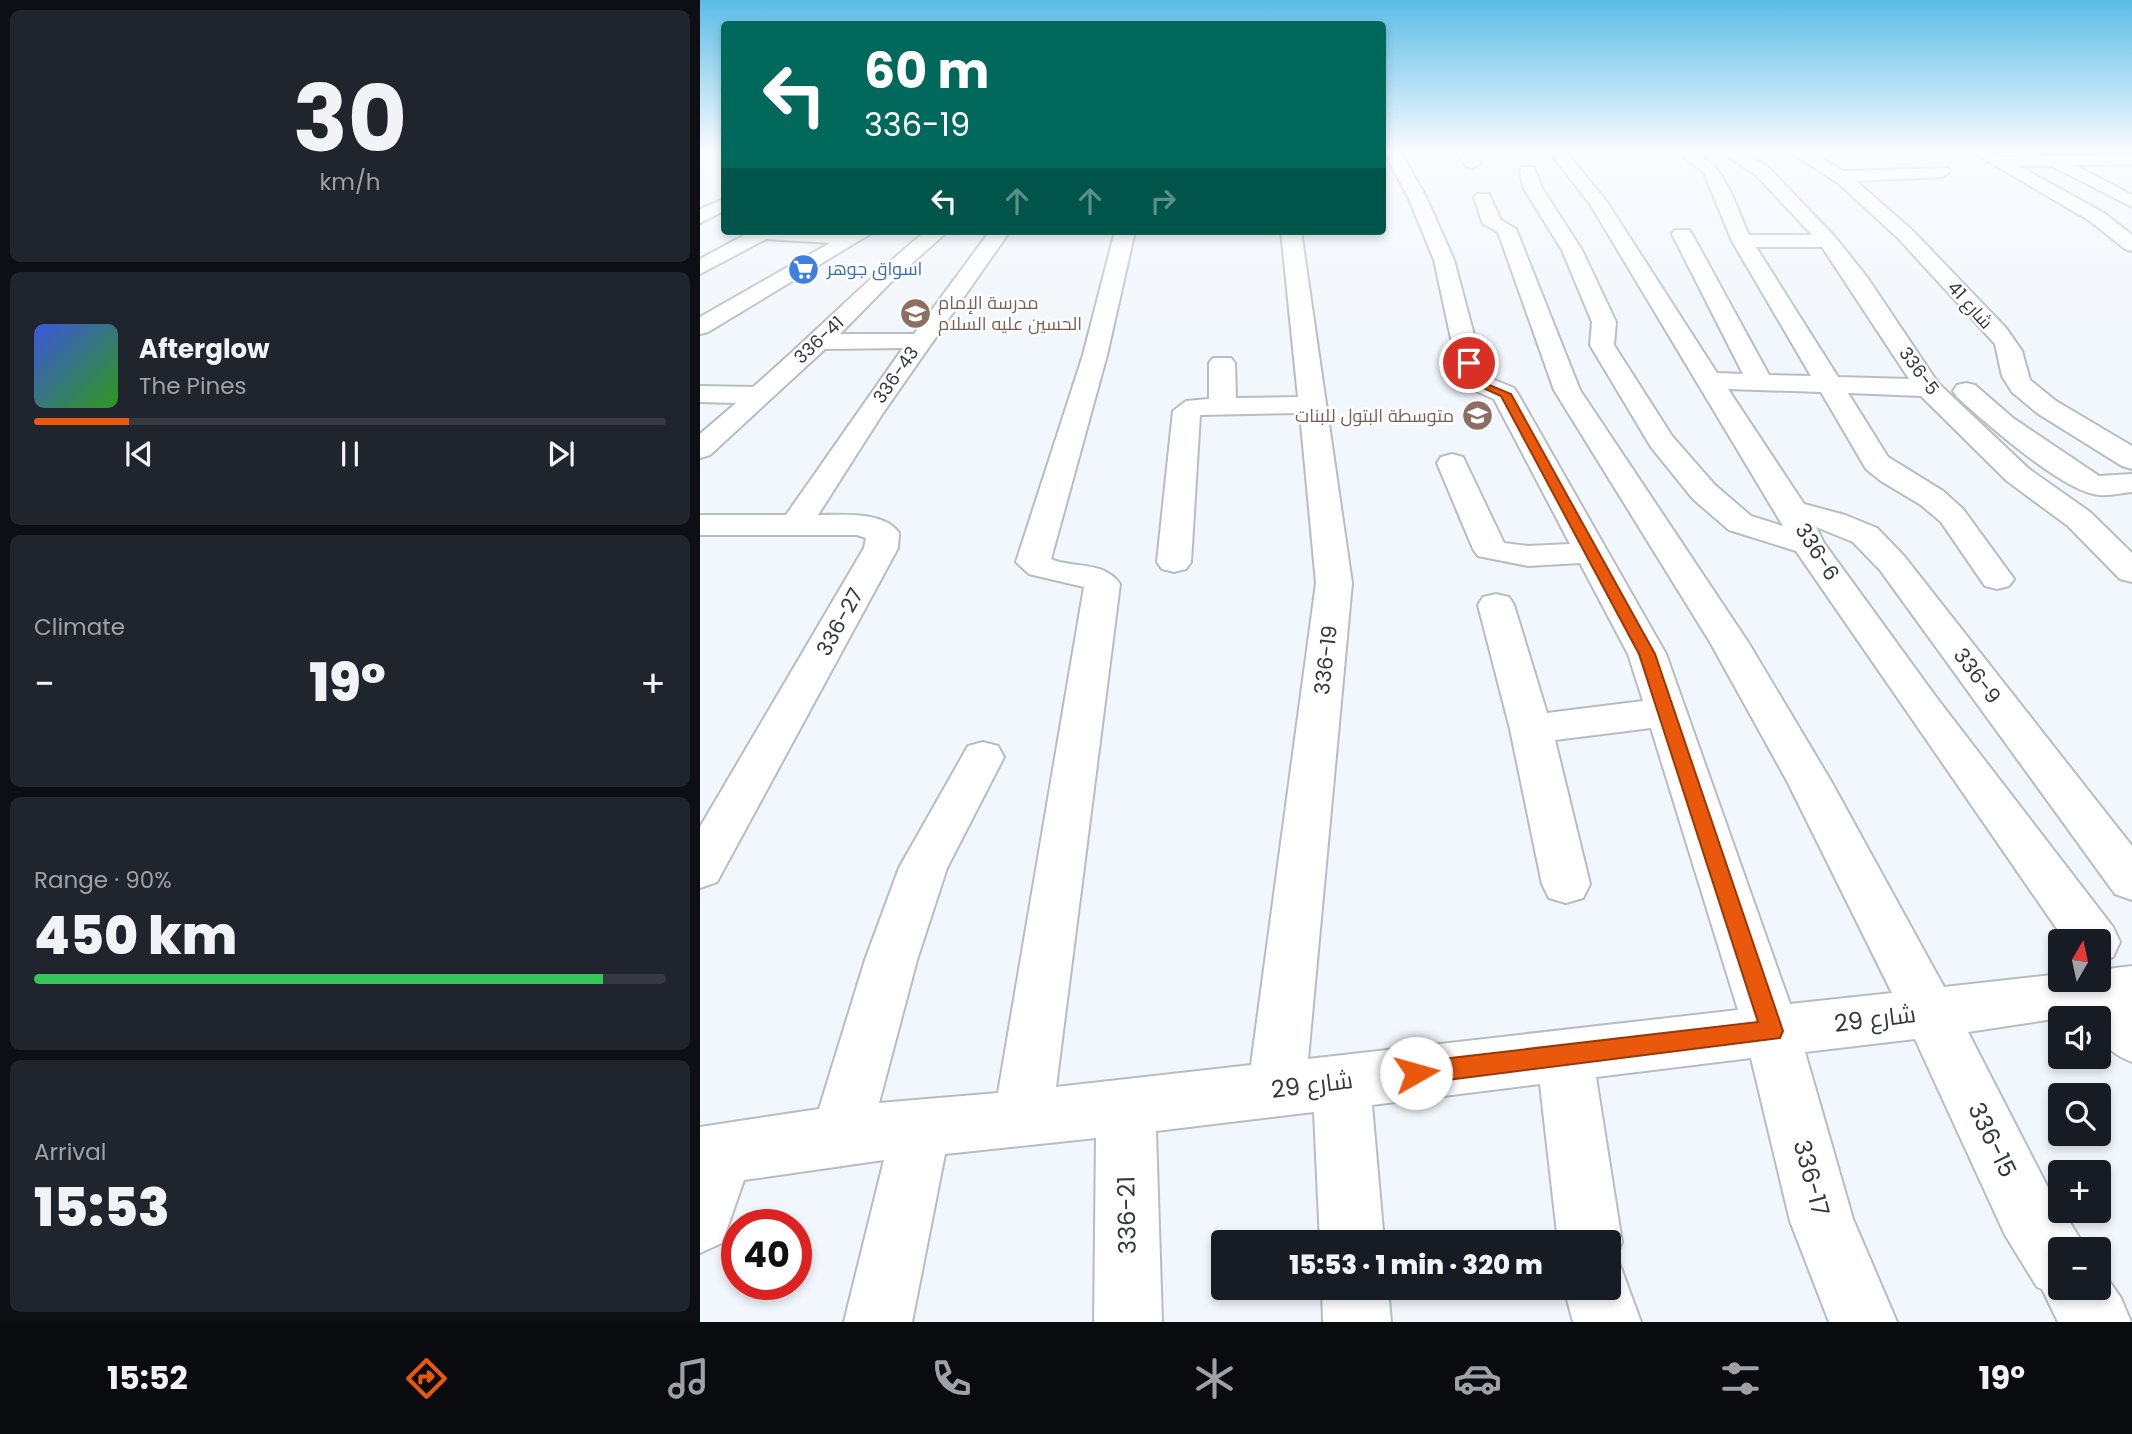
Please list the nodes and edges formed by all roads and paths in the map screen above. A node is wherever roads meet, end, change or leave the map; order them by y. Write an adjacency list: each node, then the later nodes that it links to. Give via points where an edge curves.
1 (1424, 213): 33 (street, via 1444,260 1474,380)
2 (1489, 213): 33 (street, via 1493,224 1506,229)
3 (1551, 213): 44 (street, 336-9, via 1604,322 1602,345 1661,441 1704,492 1740,523)
4 (1604, 213): 28 (street, 336-6)
5 (1730, 213): 16 (street)
6 (1801, 213): 17 (street, 336-5)
7 (1888, 213): 39 (street, شارع 41, via 2010,348 2012,371 2020,385 2057,414)
8 (2089, 213): 18 (street)
9 (1682, 234): 29 (street)
10 (760, 235): 19 (street)
11 (858, 235): 20 (street)
12 (933, 235): 23 (street, 336-41)
13 (997, 235): 26 (street, 336-43)
14 (1124, 235): 63 (street, via 1095,355 1033,562 1044,570 1094,577 1102,584)
15 (1292, 235): 36 (street, 336-19)
16 (1742, 241): 17 (street); 30 (street)
17 (1828, 241): 31 (street, 336-5)
18 (2132, 246)
19 (700, 268)
20 (783, 276): 21 (street); 24 (street)
21 (832, 277)
22 (857, 278): 23 (street)
23 (882, 278): 25 (street, 336-41)
24 (700, 327)
25 (819, 341): 26 (street); 35 (street, 336-41)
26 (920, 341): 42 (street, 336-43)
27 (1222, 363): 37 (street)
28 (1711, 381): 29 (street); 44 (street, 336-6)
29 (1760, 382): 30 (street)
30 (1831, 384): 31 (street); 48 (street, via 1877,463 1892,479 1930,497 1959,520)
31 (1928, 388): 47 (street, 336-5, via 2018,475 2078,519)
32 (1966, 391): 41 (street, via 2003,424 2088,482 2100,486)
33 (1536, 392): 45 (street); 57 (street, 336-15, via 1729,642 1809,781)
34 (700, 394): 35 (street)
35 (758, 395): 38 (street, 336-41)
36 (1314, 405): 37 (street); 61 (street, 336-19, via 1334,583)
37 (1223, 407): 46 (street, via 1187,411)
38 (700, 449)
39 (2132, 460)
40 (1452, 463): 45 (street, via 1490,549 1522,556)
41 (2132, 483)
42 (798, 522): 43 (street, 336-27); 53 (street, 336-27, via 860,525 883,533 881,548)
43 (700, 525)
44 (1800, 528): 54 (street, 336-9, via 1834,522 1865,535 1892,563); 56 (street, 336-6)
45 (1594, 552): 50 (street, via 1647,654)
46 (1174, 562)
47 (2132, 572)
48 (1997, 579)
49 (1496, 605): 51 (street)
50 (1667, 712): 51 (street); 58 (street)
51 (1531, 729): 55 (street)
52 (983, 757): 65 (street, via 923,867)
53 (700, 869)
54 (2132, 881)
55 (1566, 884)
56 (2115, 982): 57 (street, شارع 29)
57 (1930, 1013): 58 (street, شارع 29); 70 (street, 336-15, via 2027,1213)
58 (1772, 1031): 59 (street, شارع 29); 78 (street, 336-17, via 1822,1221)
59 (1565, 1055): 60 (street, شارع 29); 69 (street)
60 (1341, 1082): 61 (street, شارع 29); 68 (street)
61 (1276, 1090): 62 (street, شارع 29)
62 (1126, 1107): 63 (street, شارع 29); 75 (street, 336-21)
63 (1023, 1119): 64 (street, شارع 29)
64 (921, 1128): 65 (street, شارع 29); 74 (street)
65 (841, 1135): 66 (street, شارع 29)
66 (711, 1155): 67 (street)
67 (700, 1221)
68 (1351, 1230)
69 (1588, 1230)
70 (2048, 1245)
71 (1356, 1300): 76 (street)
72 (1600, 1300): 77 (street)
73 (2083, 1300): 79 (street)
74 (878, 1322)
75 (1128, 1322)
76 (1357, 1322)
77 (1606, 1322)
78 (1863, 1322)
79 (2097, 1322)

